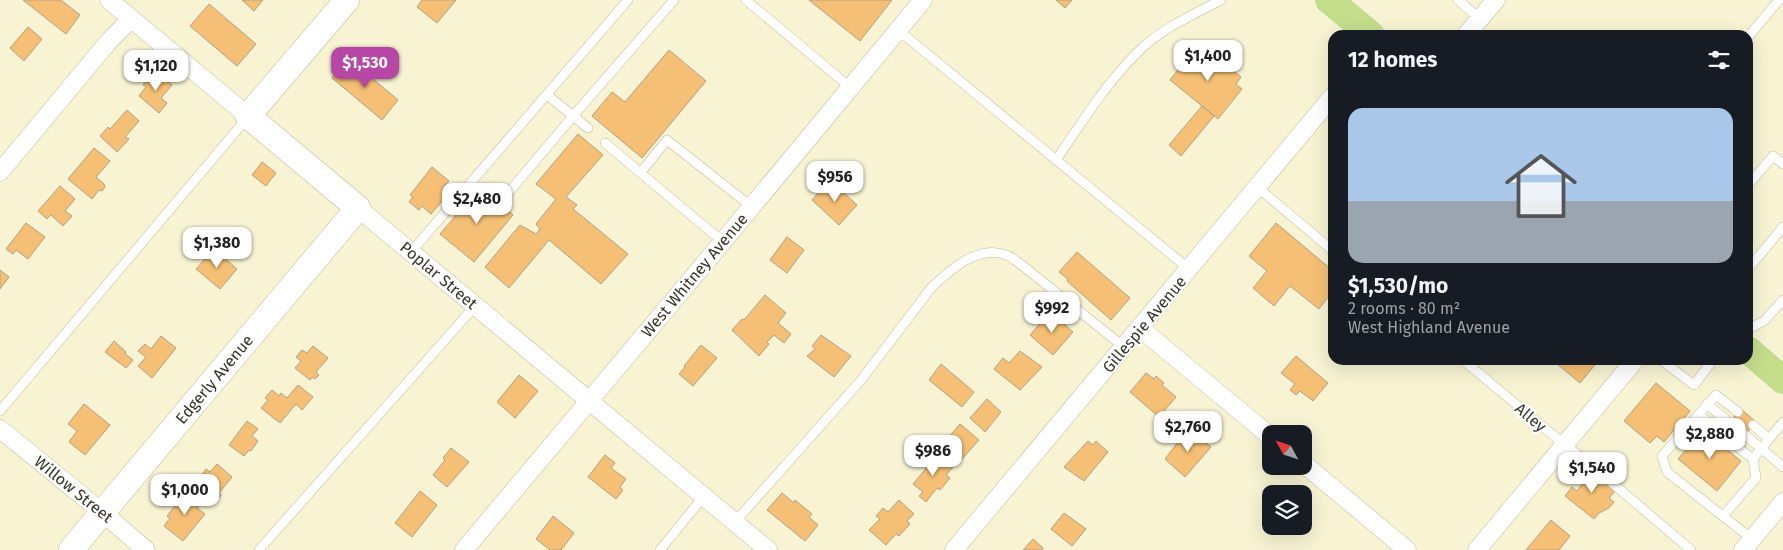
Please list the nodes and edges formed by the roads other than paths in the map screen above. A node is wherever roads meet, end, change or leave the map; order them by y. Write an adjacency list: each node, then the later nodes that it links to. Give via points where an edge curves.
1 (109, 0): 13 (street, Poplar Street)
2 (347, 0): 21 (street)
3 (628, 0): 19 (lane)
4 (674, 0): 22 (lane)
5 (746, 0): 18 (lane)
6 (923, 0): 14 (street, West Whitney Avenue)
7 (1221, 0): 25 (lane, via 1174,24 1143,47 1105,89)
8 (1329, 0): 15 (main road)
9 (1458, 0): 12 (lane)
10 (1496, 0): 12 (street)
11 (1778, 0): 17 (lane)
12 (1480, 18): 16 (street)
13 (131, 19): 21 (street, Poplar Street); 27 (street)
14 (898, 30): 18 (street, West Whitney Avenue); 25 (lane)
15 (1365, 30)
16 (1470, 30)
17 (1753, 31)
18 (851, 88): 32 (street, West Whitney Avenue)
19 (547, 95): 22 (lane); 37 (lane)
20 (1328, 102): 30 (street, Gillespie Avenue)
21 (248, 116): 33 (street, Poplar Street); 53 (lane)
22 (573, 116): 23 (lane); 31 (lane)
23 (588, 128)
24 (605, 143): 28 (lane)
25 (1056, 160): 39 (lane)
26 (1783, 164): 29 (lane, via 1773,156)
27 (0, 172)
28 (641, 172): 32 (lane, via 667,140); 35 (lane)
29 (1753, 178)
30 (1257, 187): 36 (lane); 39 (street, Gillespie Avenue)
31 (504, 198)
32 (752, 207): 35 (street, West Whitney Avenue)
33 (358, 208): 37 (street, Poplar Street); 72 (street, Edgerly Avenue)
34 (1783, 227): 38 (lane)
35 (723, 242): 51 (street, West Whitney Avenue)
36 (1328, 247)
37 (411, 252): 41 (street, Poplar Street)
38 (1753, 263)
39 (1189, 270): 43 (street, Gillespie Avenue)
40 (1783, 300): 42 (lane, via 1764,321)
41 (475, 306): 51 (street, Poplar Street); 78 (lane)
42 (1753, 326)
43 (1140, 328): 44 (street, Gillespie Avenue); 60 (street)
44 (1124, 347): 74 (lane, via 1006,255 991,252 975,255 944,275 931,288 862,379); 82 (street, Gillespie Avenue)
45 (1753, 354): 50 (main road)
46 (1469, 365): 64 (lane, Alley)
47 (1631, 365): 64 (street)
48 (1668, 365): 49 (lane, via 1694,385)
49 (1709, 365)
50 (1783, 380)
51 (588, 400): 70 (street, Poplar Street); 79 (street, West Whitney Avenue)
52 (1707, 404): 54 (lane, via 1716,394); 55 (lane); 57 (lane)
53 (0, 411)
54 (1738, 412)
55 (1699, 414): 61 (lane); 73 (lane, via 1662,456 1667,472)
56 (1783, 422): 63 (lane)
57 (1730, 423)
58 (1753, 425): 63 (lane)
59 (0, 429): 72 (street, Willow Street)
60 (1262, 430)
61 (1721, 433)
62 (1745, 435): 66 (lane)
63 (1769, 438): 66 (lane)
64 (1565, 445): 84 (street); 85 (lane, Alley)
65 (1736, 446): 67 (lane)
66 (1761, 449): 67 (lane); 68 (lane)
67 (1753, 459): 73 (lane, via 1756,478)
68 (1783, 467)
69 (1312, 471): 83 (street)
70 (704, 496): 74 (street, Poplar Street); 80 (lane)
71 (1783, 502): 75 (street)
72 (102, 512): 76 (street, Edgerly Avenue); 77 (street, Willow Street)
73 (1723, 516): 75 (lane)
74 (735, 522): 81 (street, Poplar Street)
75 (1748, 544)
76 (70, 550)
77 (146, 550)
78 (259, 550)
79 (464, 550)
80 (660, 550)
81 (768, 550)
82 (954, 550)
83 (1407, 550)
84 (1477, 550)
85 (1691, 550)

